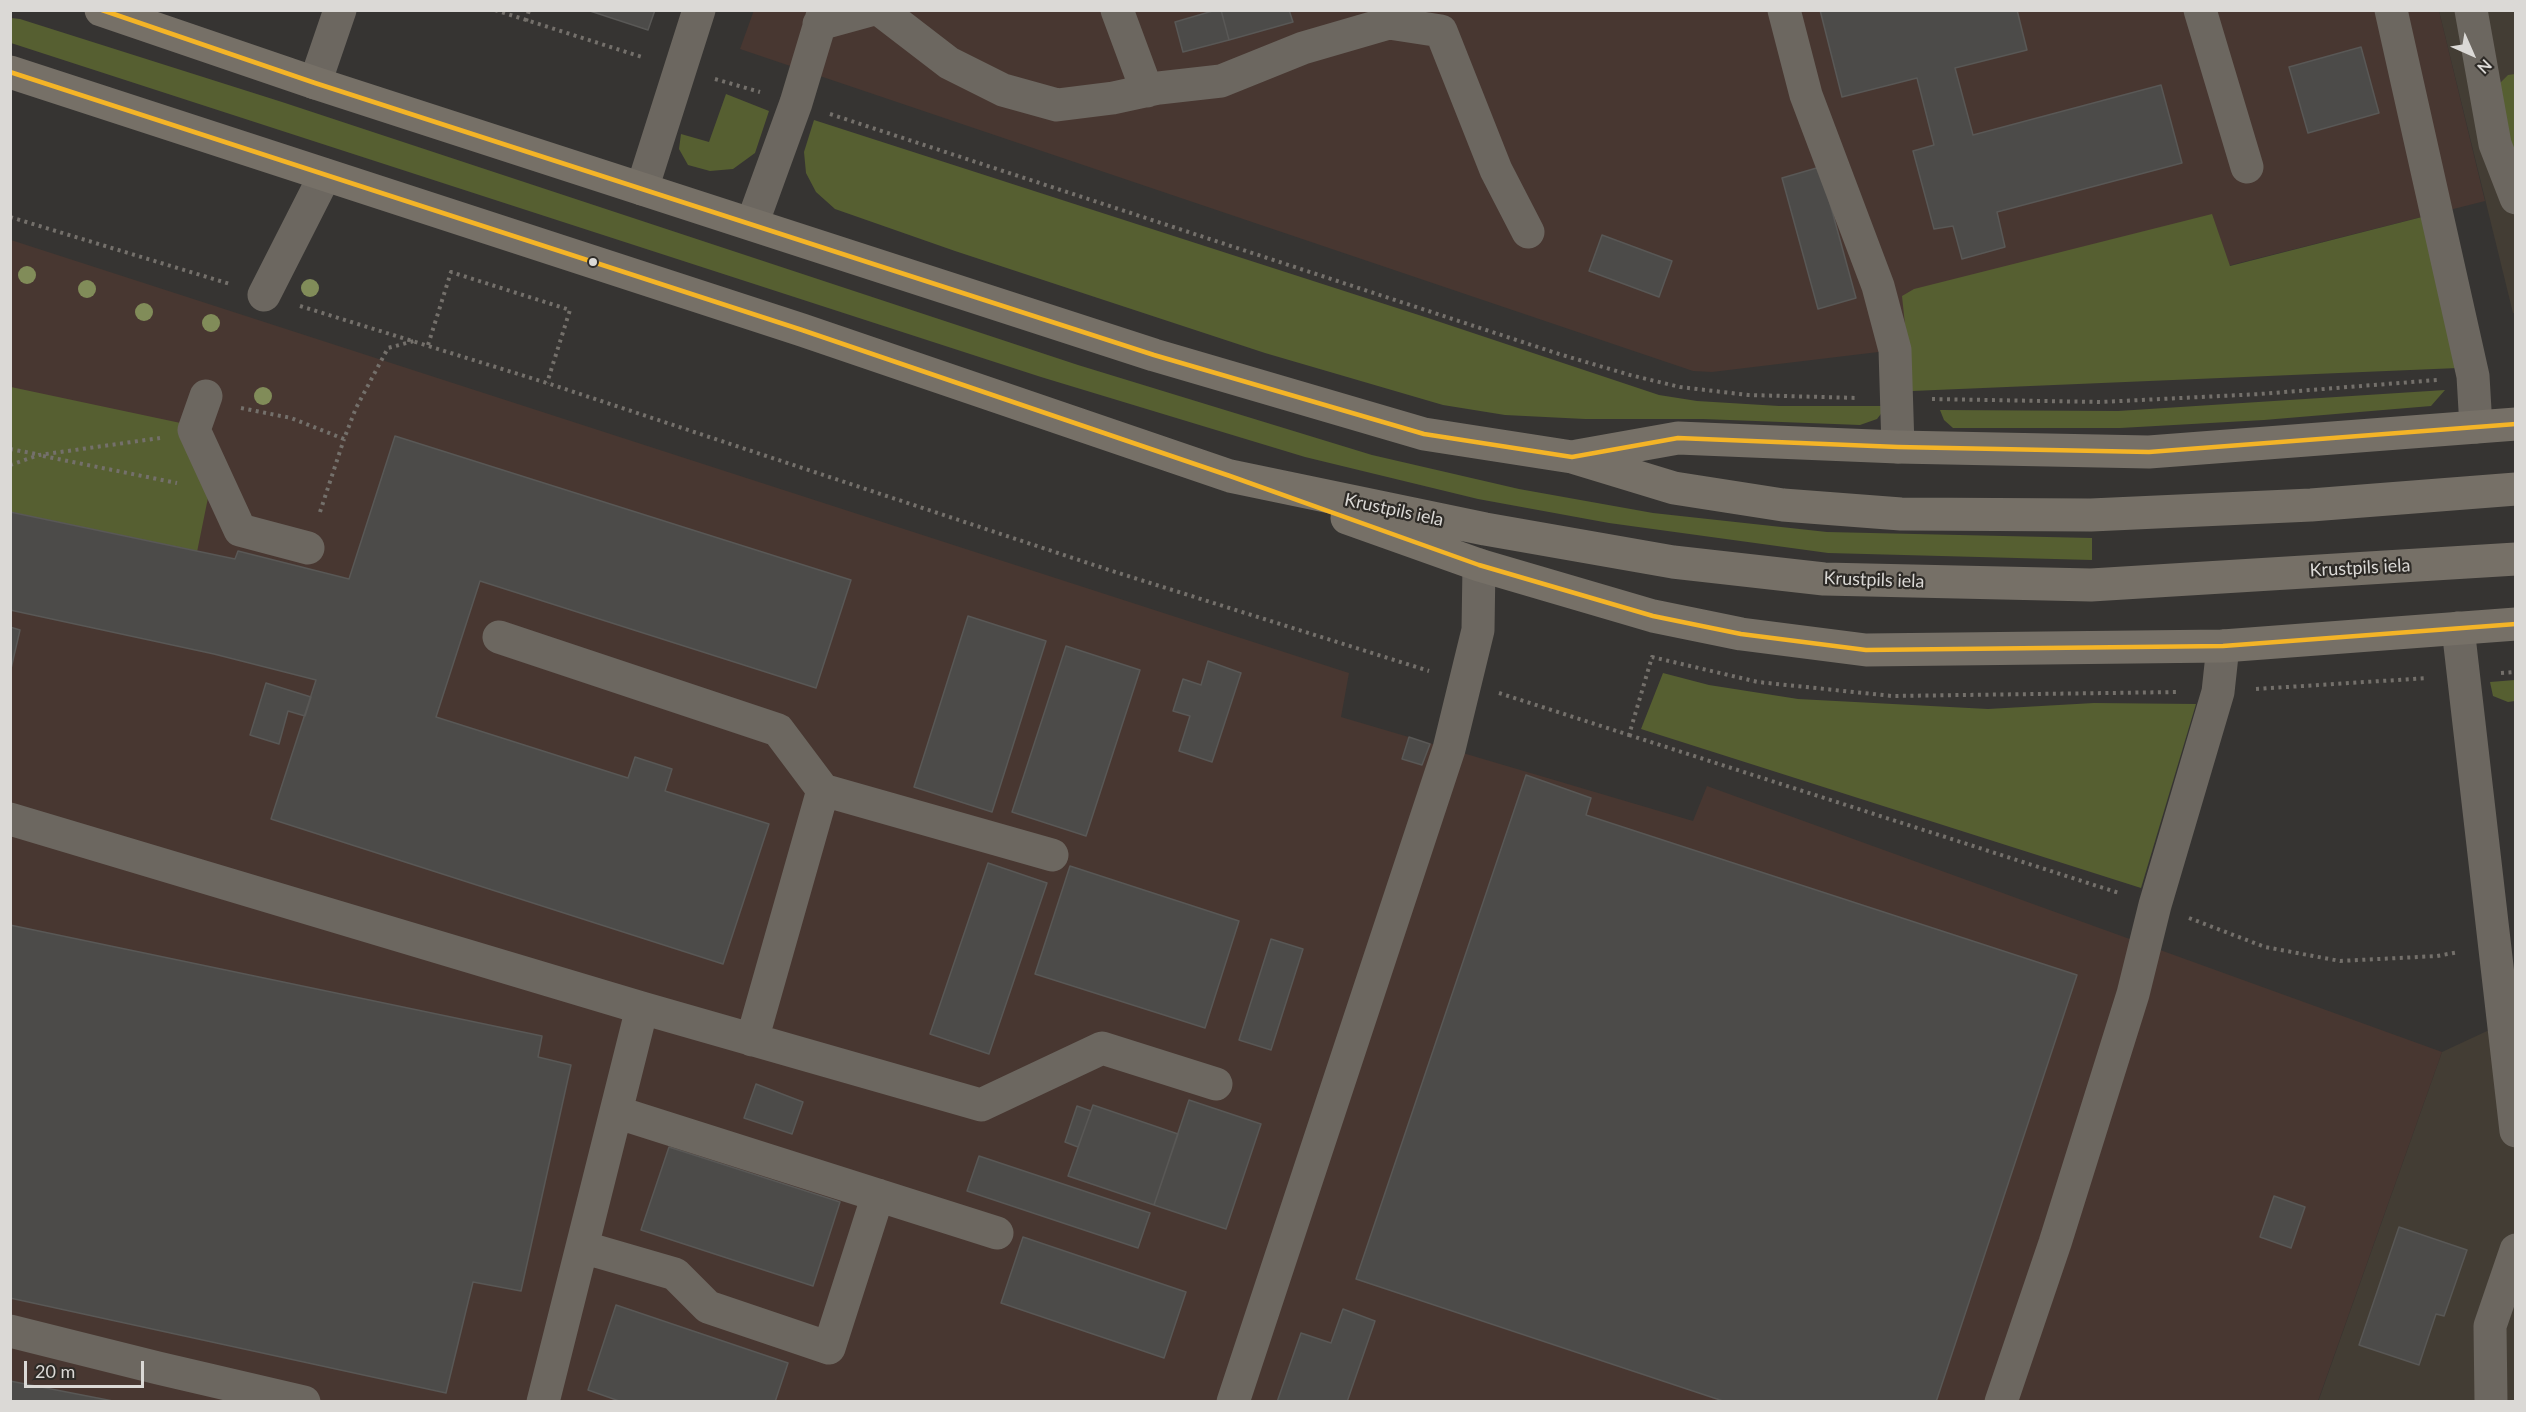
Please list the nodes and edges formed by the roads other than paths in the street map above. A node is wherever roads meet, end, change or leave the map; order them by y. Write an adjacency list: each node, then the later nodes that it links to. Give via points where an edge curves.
1 (101, 10): 13 (main road)
2 (340, 10): 13 (lane)
3 (699, 10): 17 (lane)
4 (870, 10): 11 (lane)
5 (880, 10): 14 (lane, via 949,63 1003,90 1057,105)
6 (1117, 10): 14 (lane)
7 (1784, 10): 25 (lane, via 1806,94 1878,286 1895,350)
8 (2200, 10): 15 (lane)
9 (2391, 10): 24 (lane, via 2473,376)
10 (2470, 10): 18 (lane, via 2495,144)
11 (822, 17): 19 (lane)
12 (10, 72): 16 (main road, Krustpils iela)
13 (315, 83): 17 (main road)
14 (1146, 91): 20 (lane, via 1221,81 1303,48 1389,23 1441,31 1496,170)
15 (2247, 167)
16 (324, 175): 21 (lane); 27 (main road, Krustpils iela, via 802,330)
17 (642, 189): 19 (main road)
18 (2516, 198)
19 (752, 224): 26 (main road, via 1154,355 1424,434)
20 (1528, 232)
21 (264, 295)
22 (219, 401): 29 (lane, via 194,430 240,530)
23 (2516, 424): 24 (main road)
24 (2476, 427): 25 (main road, via 2149,452)
25 (1898, 447): 26 (main road, via 1678,438)
26 (1572, 457): 28 (main road, via 1674,488 1783,505 1900,514 2091,515 2311,505)
27 (1230, 476): 30 (main road, Krustpils iela, via 1485,529 1673,562 1824,579 2091,585); 31 (main road)
28 (2516, 489)
29 (308, 548)
30 (2516, 559)
31 (1479, 565): 35 (main road, via 1653,616 1741,634 1866,650); 52 (lane, via 1478,630 1449,749)
32 (2516, 624): 33 (main road)
33 (2458, 628): 35 (main road); 43 (lane)
34 (499, 637): 36 (lane, via 778,730)
35 (2223, 646): 53 (lane, via 2218,692 2133,994)
36 (823, 790): 38 (lane); 40 (lane)
37 (10, 819): 39 (lane)
38 (1052, 855)
39 (642, 1008): 40 (lane); 42 (lane)
40 (752, 1040): 41 (lane, via 981,1105 1102,1048)
41 (1216, 1084)
42 (616, 1112): 44 (lane); 46 (lane)
43 (2516, 1131)
44 (878, 1195): 45 (lane); 46 (lane, via 829,1348 708,1306 675,1274)
45 (997, 1233)
46 (582, 1247): 51 (lane)
47 (2516, 1250): 48 (lane)
48 (2503, 1330): 54 (lane)
49 (10, 1331): 50 (lane)
50 (304, 1401)
51 (543, 1401)
52 (1233, 1401)
53 (2001, 1401)
54 (2491, 1401)

